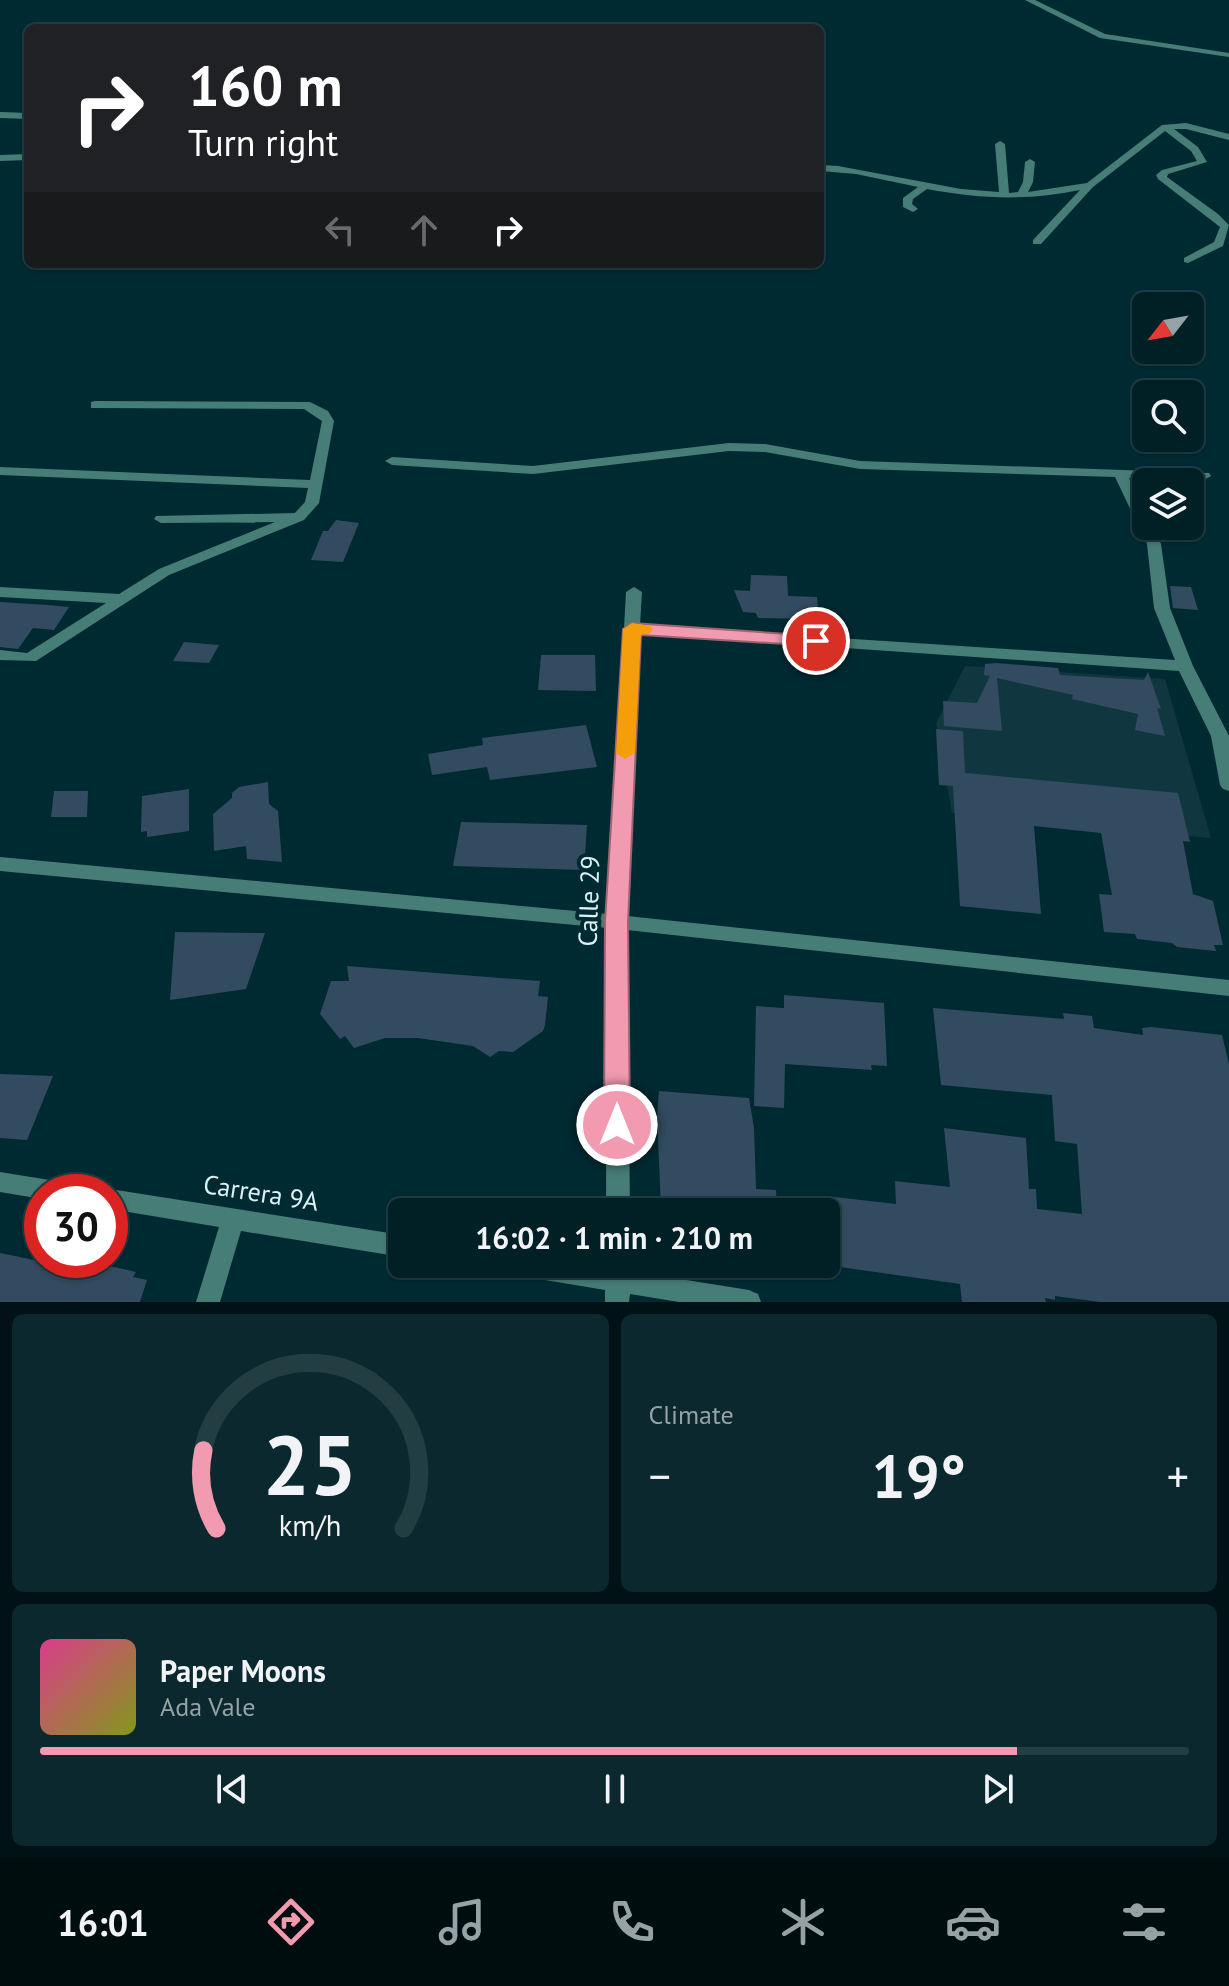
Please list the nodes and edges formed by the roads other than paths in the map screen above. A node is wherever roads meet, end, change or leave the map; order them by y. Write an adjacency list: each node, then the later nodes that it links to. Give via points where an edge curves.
1 (1029, 0): 2 (street, via 1103,36)
2 (1229, 55)
3 (0, 115): 4 (street)
4 (24, 116)
5 (1165, 127): 6 (street, via 1186,126); 12 (street); 18 (street, via 1195,149 1202,162 1165,172 1163,179 1225,227 1219,244)
6 (1229, 137)
7 (1000, 144): 14 (street)
8 (24, 157): 9 (street)
9 (0, 158)
10 (1030, 162): 15 (street)
11 (824, 168): 13 (street)
12 (1090, 185): 15 (street); 17 (street)
13 (925, 186): 14 (street); 16 (street, via 908,198)
14 (1004, 196): 15 (street)
15 (1020, 197)
16 (913, 209)
17 (1037, 242)
18 (1188, 260)
19 (95, 405): 24 (street, via 306,405 328,421)
20 (392, 461): 22 (street, via 533,470 729,447 860,465)
21 (0, 471): 24 (street)
22 (1120, 473): 23 (street); 32 (street, via 1154,544 1162,608)
23 (1132, 473)
24 (317, 484): 25 (street, via 312,503)
25 (299, 517): 26 (street); 29 (street, via 164,572)
26 (161, 519)
27 (0, 592): 29 (street)
28 (634, 592): 30 (street, Calle 29)
29 (121, 599): 31 (street, via 30,658)
30 (632, 629): 32 (street); 35 (street, Calle 29)
31 (0, 655)
32 (1185, 666): 33 (street, via 1220,736)
33 (1229, 785)
34 (0, 864): 35 (street)
35 (617, 922): 36 (street); 39 (street, Calle 29)
36 (1229, 988)
37 (0, 1182): 38 (street)
38 (24, 1186)
39 (618, 1198)
40 (128, 1202): 41 (street, Carrera 9A)
41 (233, 1219): 42 (street, Carrera 9A); 45 (street)
42 (388, 1244)
43 (594, 1278): 44 (street)
44 (617, 1282): 46 (street)
45 (208, 1302)
46 (749, 1302)

